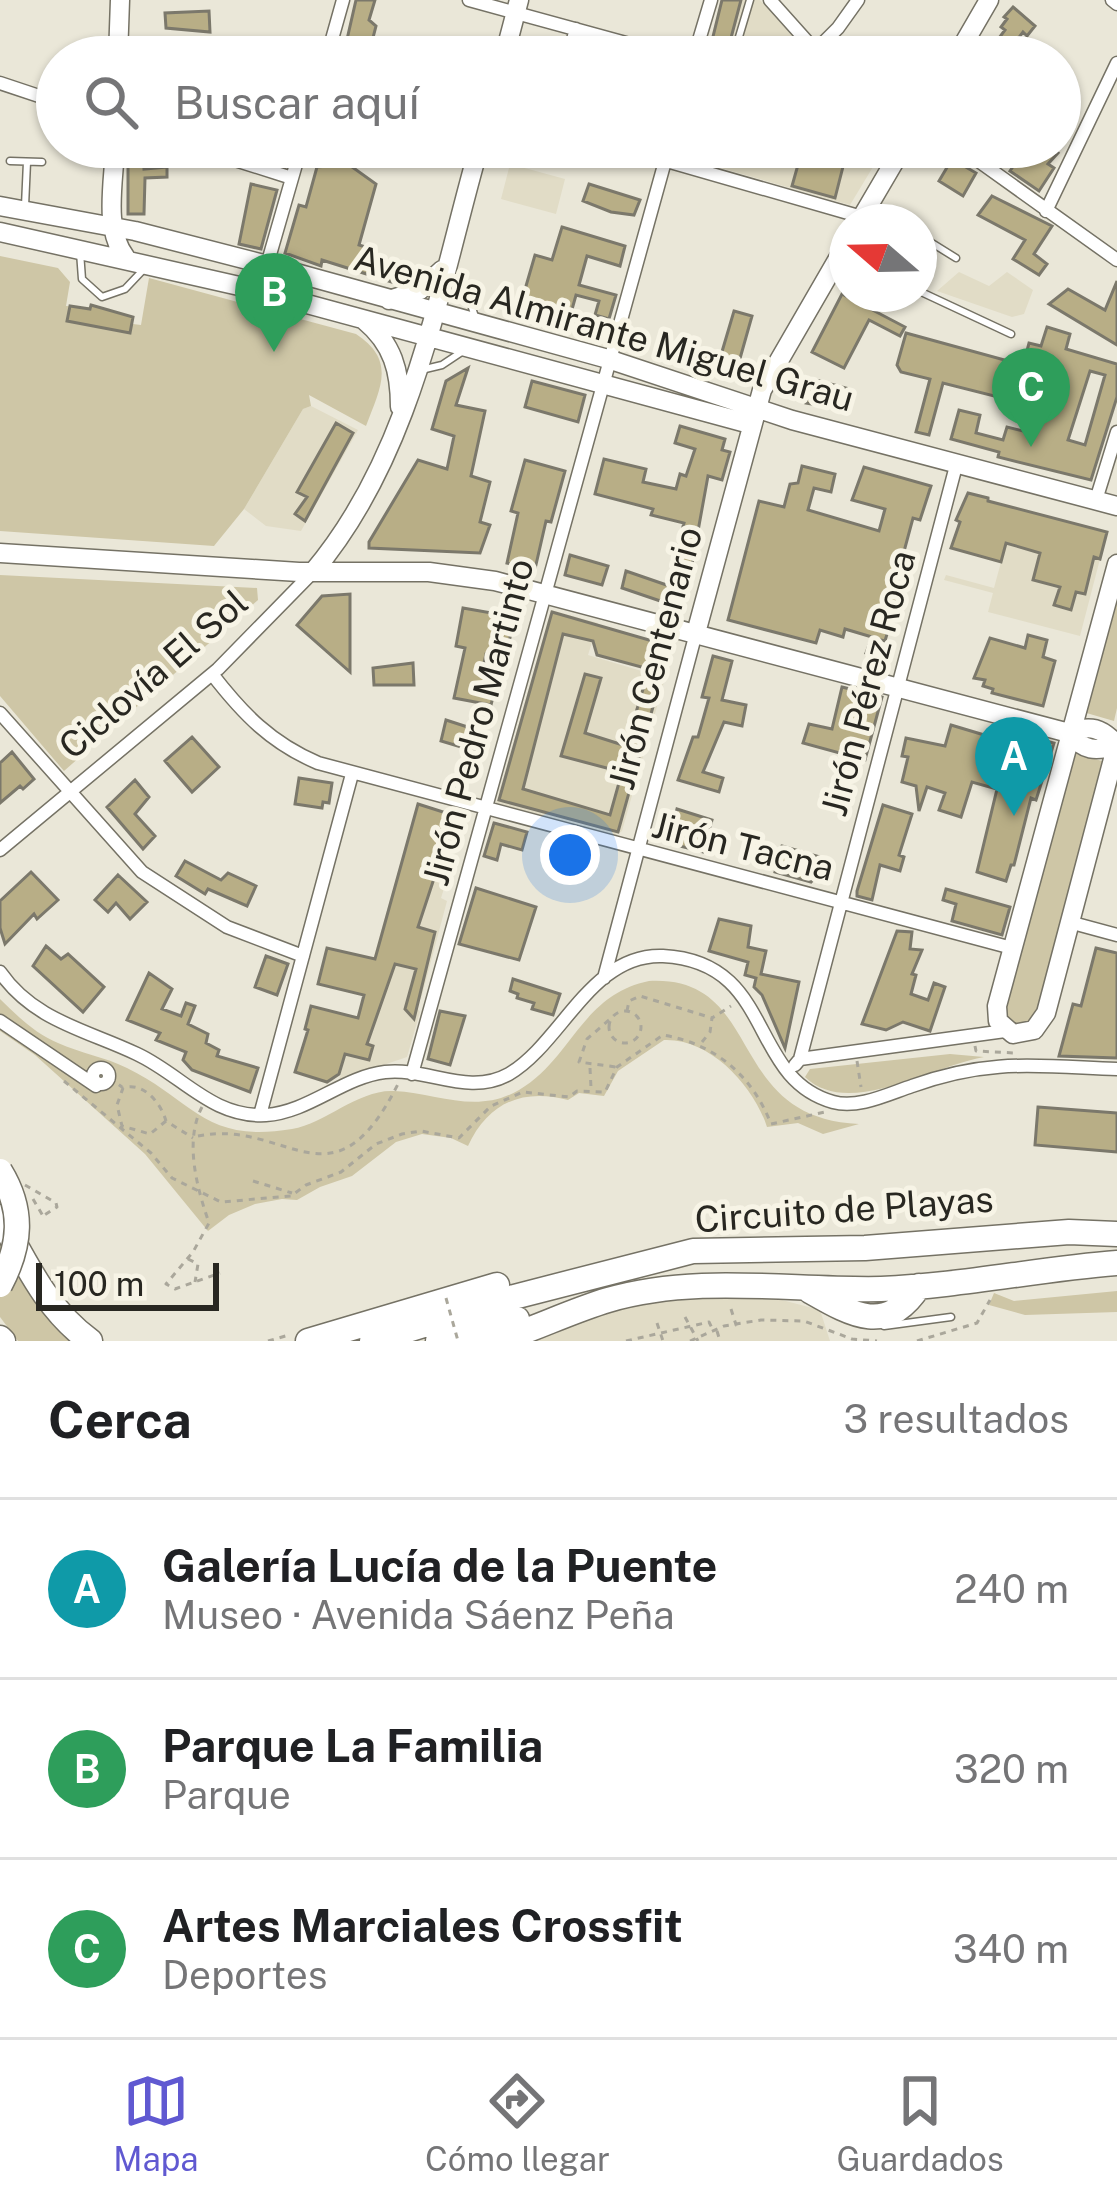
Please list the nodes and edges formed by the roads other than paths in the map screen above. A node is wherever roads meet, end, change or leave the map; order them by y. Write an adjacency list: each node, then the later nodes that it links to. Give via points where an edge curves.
1 (120, 0): 11 (main road)
2 (344, 0): 12 (street)
3 (469, 0): 9 (street)
4 (711, 0): 16 (street)
5 (750, 0): 17 (lane)
6 (770, 0): 18 (street)
7 (858, 0): 19 (street)
8 (989, 0): 20 (main road)
9 (517, 6): 10 (street); 13 (main road)
10 (576, 29): 14 (street); 15 (street)
11 (119, 36)
12 (333, 36)
13 (509, 36)
14 (574, 36)
15 (601, 36)
16 (700, 36)
17 (739, 36)
18 (802, 36)
19 (832, 36)
20 (968, 36)
21 (1117, 63): 24 (street)
22 (0, 83): 23 (street)
23 (36, 95)
24 (1081, 138)
25 (10, 161): 26 (lane)
26 (27, 162): 27 (lane); 43 (lane)
27 (36, 162)
28 (114, 168): 45 (main road)
29 (260, 168): 39 (street)
30 (295, 168): 39 (street)
31 (473, 168): 54 (main road)
32 (663, 168): 66 (street, Jirón Pedro Martinto)
33 (694, 168): 38 (street)
34 (701, 168): 38 (lane)
35 (891, 168): 40 (main road)
36 (988, 168): 44 (street)
37 (1067, 168): 44 (street)
38 (700, 171): 42 (street)
39 (292, 178): 53 (street)
40 (870, 204)
41 (0, 206): 43 (main road, Avenida Almirante Miguel Grau)
42 (829, 206)
43 (25, 211): 45 (main road, Avenida Almirante Miguel Grau)
44 (1046, 211): 51 (street)
45 (112, 226): 49 (main road); 53 (main road, Avenida Almirante Miguel Grau)
46 (0, 232): 48 (main road, Avenida Almirante Miguel Grau)
47 (937, 246): 50 (lane)
48 (82, 249): 49 (main road, Avenida Almirante Miguel Grau); 52 (lane, via 82,280 102,297 125,289)
49 (126, 258): 52 (main road, Avenida Almirante Miguel Grau)
50 (956, 258)
51 (1117, 260)
52 (148, 263): 59 (main road, Avenida Almirante Miguel Grau)
53 (267, 265): 56 (main road, Avenida Almirante Miguel Grau)
54 (444, 271): 57 (main road, via 420,290); 60 (main road); 62 (lane, via 468,295)
55 (829, 277): 69 (main road, Jirón Centenario)
56 (325, 281): 57 (main road, Avenida Almirante Miguel Grau); 59 (main road, via 342,295)
57 (389, 299): 60 (main road, Avenida Almirante Miguel Grau)
58 (937, 299): 63 (lane)
59 (327, 308): 61 (main road, Avenida Almirante Miguel Grau)
60 (434, 312): 62 (main road, Avenida Almirante Miguel Grau); 64 (main road)
61 (361, 317): 64 (main road, Avenida Almirante Miguel Grau); 70 (main road, via 393,356)
62 (476, 324): 66 (main road, Avenida Almirante Miguel Grau)
63 (1011, 334)
64 (427, 335): 65 (main road, Avenida Almirante Miguel Grau); 67 (main road)
65 (467, 347): 67 (lane); 68 (main road, Avenida Almirante Miguel Grau)
66 (608, 359): 68 (street, Jirón Pedro Martinto); 69 (main road, Avenida Almirante Miguel Grau)
67 (417, 371): 70 (main road)
68 (601, 385): 69 (main road, Avenida Almirante Miguel Grau); 78 (street, Jirón Pedro Martinto)
69 (753, 416): 72 (main road, Avenida Almirante Miguel Grau); 79 (main road, Jirón Centenario)
70 (400, 419): 77 (main road)
71 (1117, 432): 73 (street)
72 (957, 462): 73 (main road, Avenida Almirante Miguel Grau); 81 (street, Jirón Pérez Roca)
73 (1096, 500): 74 (main road, Avenida Almirante Miguel Grau)
74 (1117, 506)
75 (0, 553): 77 (main road)
76 (1117, 564): 83 (main road)
77 (313, 572): 78 (main road, via 459,575); 80 (street)
78 (544, 593): 79 (main road); 87 (street, Jirón Pedro Martinto)
79 (697, 633): 81 (main road); 89 (street, Jirón Centenario)
80 (212, 674): 85 (street, Jirón Tacna, via 286,749); 86 (street)
81 (899, 685): 83 (main road); 90 (street, Jirón Pérez Roca)
82 (0, 713): 86 (street)
83 (1070, 733): 84 (main road, via 1079,746 1100,751); 93 (main road)
84 (1117, 744): 91 (main road)
85 (352, 774): 87 (street, Jirón Tacna); 94 (street)
86 (69, 793): 88 (street); 94 (street, via 172,895)
87 (485, 808): 89 (street, Jirón Tacna); 103 (street, Jirón Pedro Martinto)
88 (0, 850)
89 (637, 850): 90 (street, Jirón Tacna); 96 (street, Jirón Centenario)
90 (842, 902): 93 (street, Jirón Tacna); 100 (street, Jirón Pérez Roca)
91 (1069, 922): 92 (street); 98 (main road, via 1043,1020 1025,1034)
92 (1117, 935)
93 (1012, 948): 98 (main road, via 997,1006)
94 (303, 956): 104 (street)
95 (0, 972): 99 (street, via 36,1009)
96 (604, 978): 102 (street, via 663,956 723,975 745,996); 103 (street, via 491,1082)
97 (0, 1021): 99 (street, via 96,1086 95,1072 107,1073)
98 (1005, 1031): 100 (street)
99 (113, 1045): 104 (street, via 205,1100)
100 (800, 1059): 102 (street)
101 (1117, 1069): 102 (street, via 987,1065 834,1102)
102 (789, 1073)
103 (402, 1077): 104 (street, via 374,1075)
104 (260, 1115)
105 (0, 1171): 110 (highway, bridge, via 18,1218 16,1249)
106 (0, 1217): 117 (highway, via 44,1296)
107 (1117, 1234): 108 (highway, Circuito de Playas)
108 (693, 1251): 118 (highway, via 574,1263); 119 (highway, Circuito de Playas)
109 (1117, 1263): 112 (highway, Circuito de Playas)
110 (0, 1285)
111 (800, 1285): 112 (highway, Circuito de Playas); 113 (highway, Circuito de Playas, via 738,1283); 115 (highway)
112 (919, 1286): 115 (highway)
113 (610, 1299): 116 (highway, Circuito de Playas); 120 (highway)
114 (951, 1317): 115 (lane)
115 (876, 1330)
116 (502, 1340)
117 (90, 1341)
118 (308, 1341)
119 (372, 1341)
120 (438, 1341)

